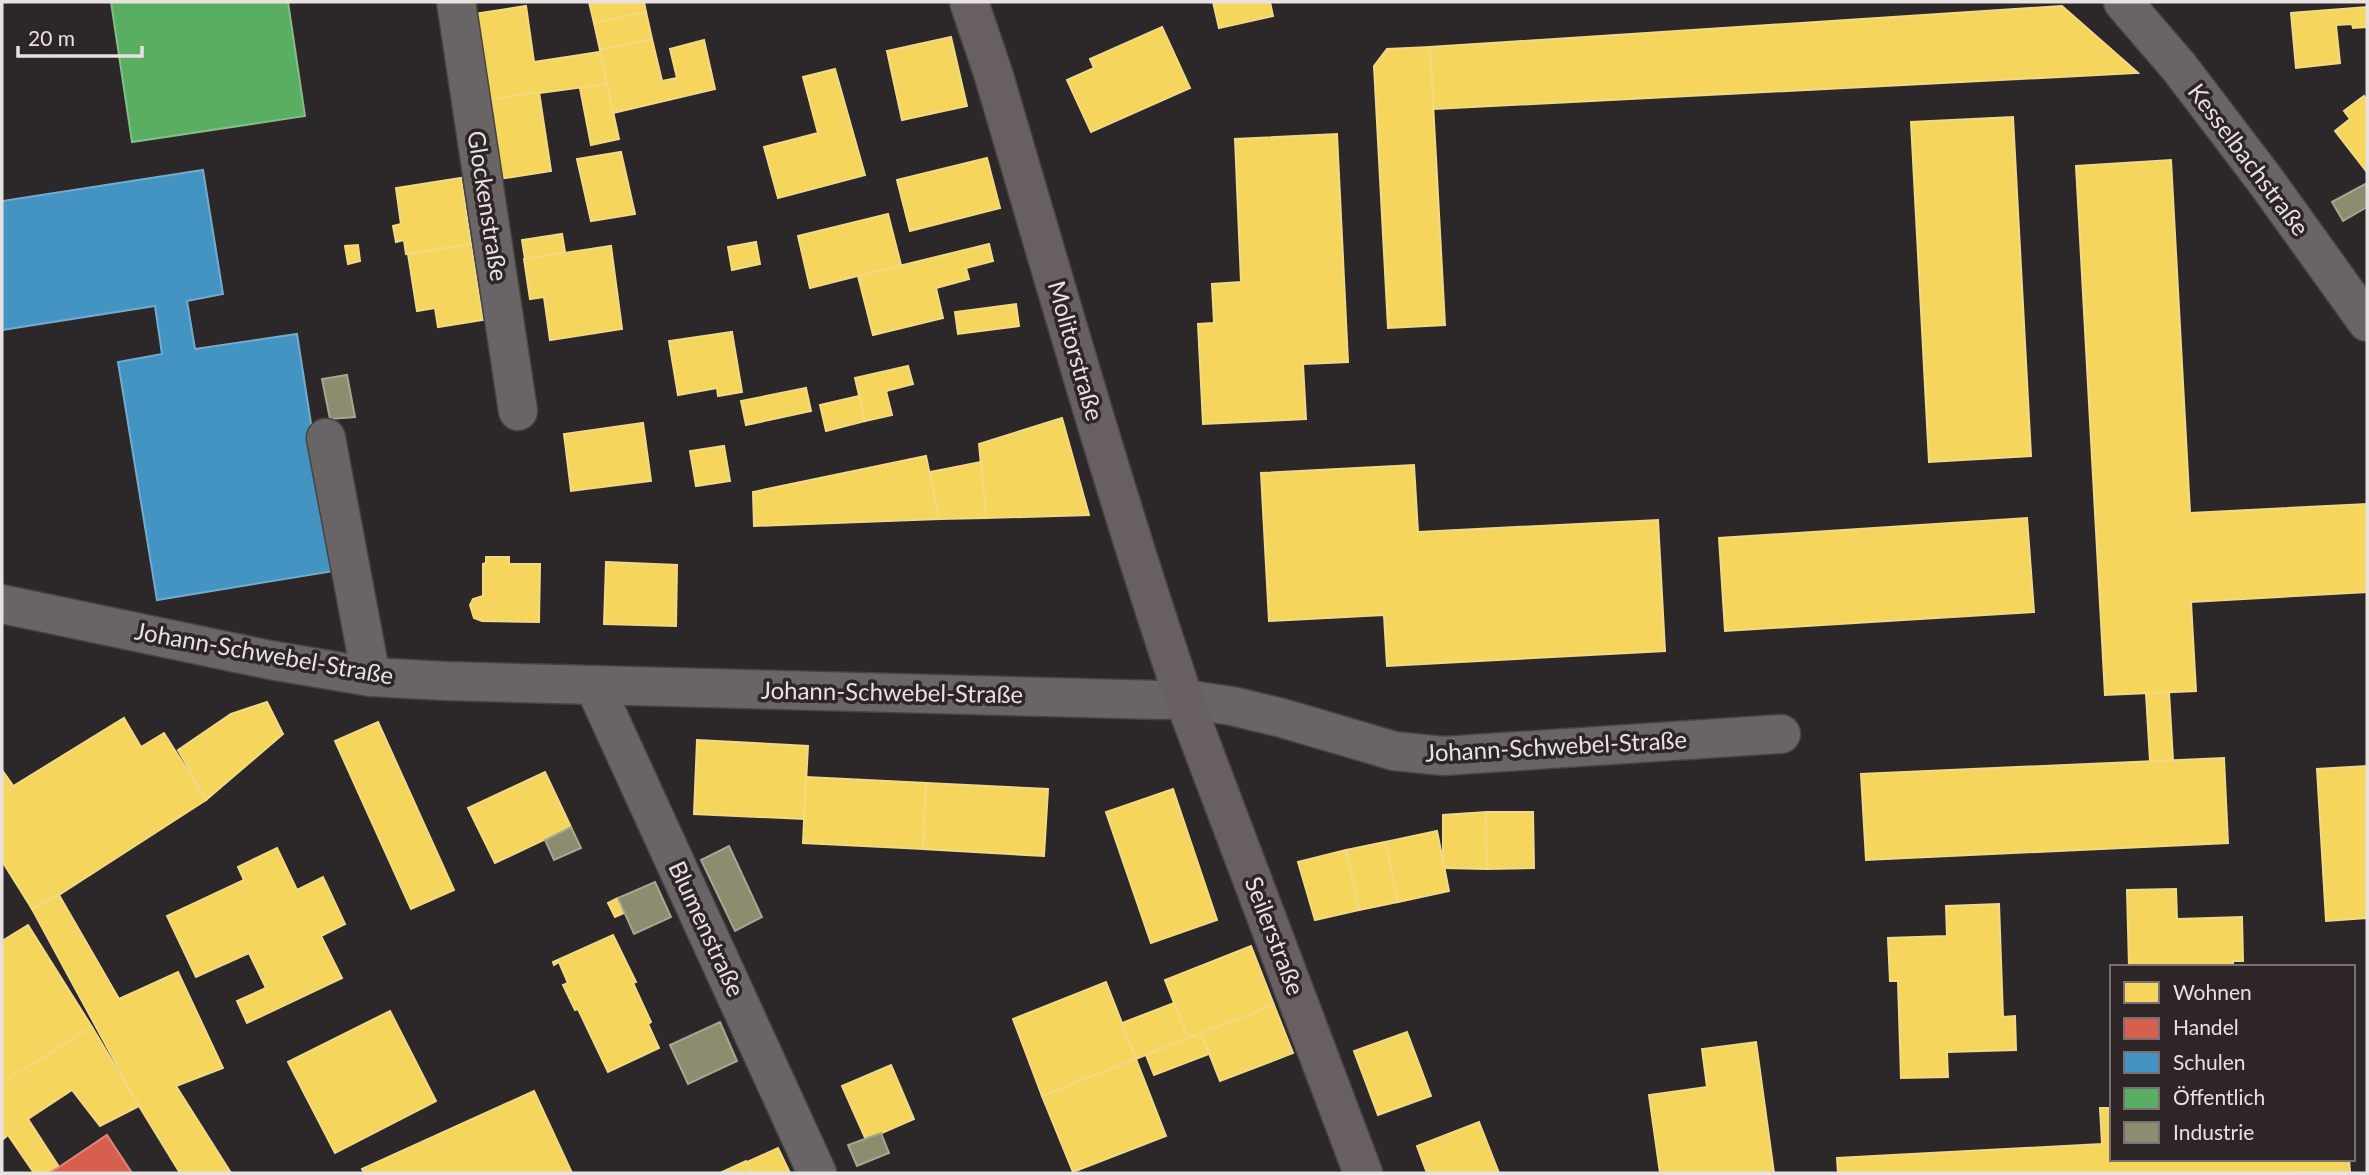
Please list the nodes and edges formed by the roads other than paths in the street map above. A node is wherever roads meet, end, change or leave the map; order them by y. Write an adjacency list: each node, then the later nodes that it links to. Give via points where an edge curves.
1 (456, 2): 5 (street, Glockenstraße)
2 (969, 2): 10 (main road, Molitorstraße)
3 (2123, 2): 4 (street, Kesselbachstraße, via 2179,67)
4 (2367, 322)
5 (518, 411)
6 (326, 438): 8 (street)
7 (2, 604): 8 (street, Johann-Schwebel-Straße)
8 (371, 677): 9 (street, Johann-Schwebel-Straße)
9 (594, 685): 10 (street, Johann-Schwebel-Straße); 12 (street, Blumenstraße)
10 (1184, 699): 11 (street, Johann-Schwebel-Straße, via 1282,718 1394,751 1443,756); 13 (main road, Seilerstraße)
11 (1781, 734)
12 (817, 1173)
13 (1363, 1173)

